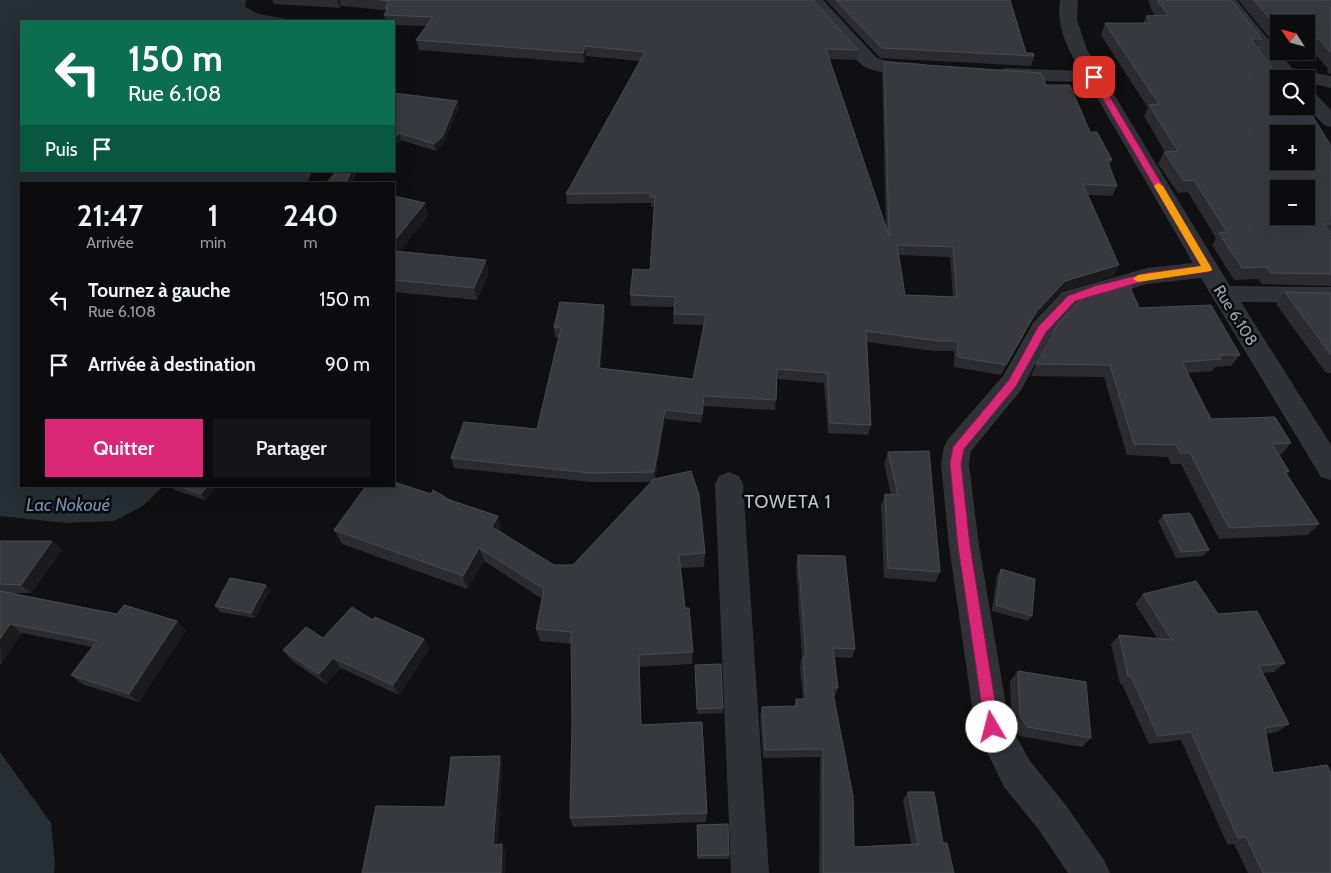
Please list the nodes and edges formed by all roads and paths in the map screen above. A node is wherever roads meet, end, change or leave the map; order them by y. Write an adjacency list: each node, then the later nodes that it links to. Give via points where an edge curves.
1 (814, 0): 4 (street, via 874,64)
2 (1069, 0): 7 (street, Rue 6.108, via 1066,10 1071,29 1084,62)
3 (1227, 0): 5 (street)
4 (939, 70)
5 (1283, 70)
6 (988, 73): 7 (street)
7 (1094, 77): 12 (street, Rue 6.108)
8 (1315, 80): 9 (street)
9 (1331, 82)
10 (1315, 105): 11 (street)
11 (1331, 122)
12 (1208, 269): 13 (street, Rue 6.108); 18 (street, via 1147,276 1071,298 1042,330 1012,383 958,447 955,464 964,546 992,727 1017,774)
13 (1224, 294): 14 (street); 15 (street, Rue 6.108)
14 (1331, 295)
15 (1331, 469)
16 (729, 484): 17 (street)
17 (750, 873)
18 (1091, 873)

